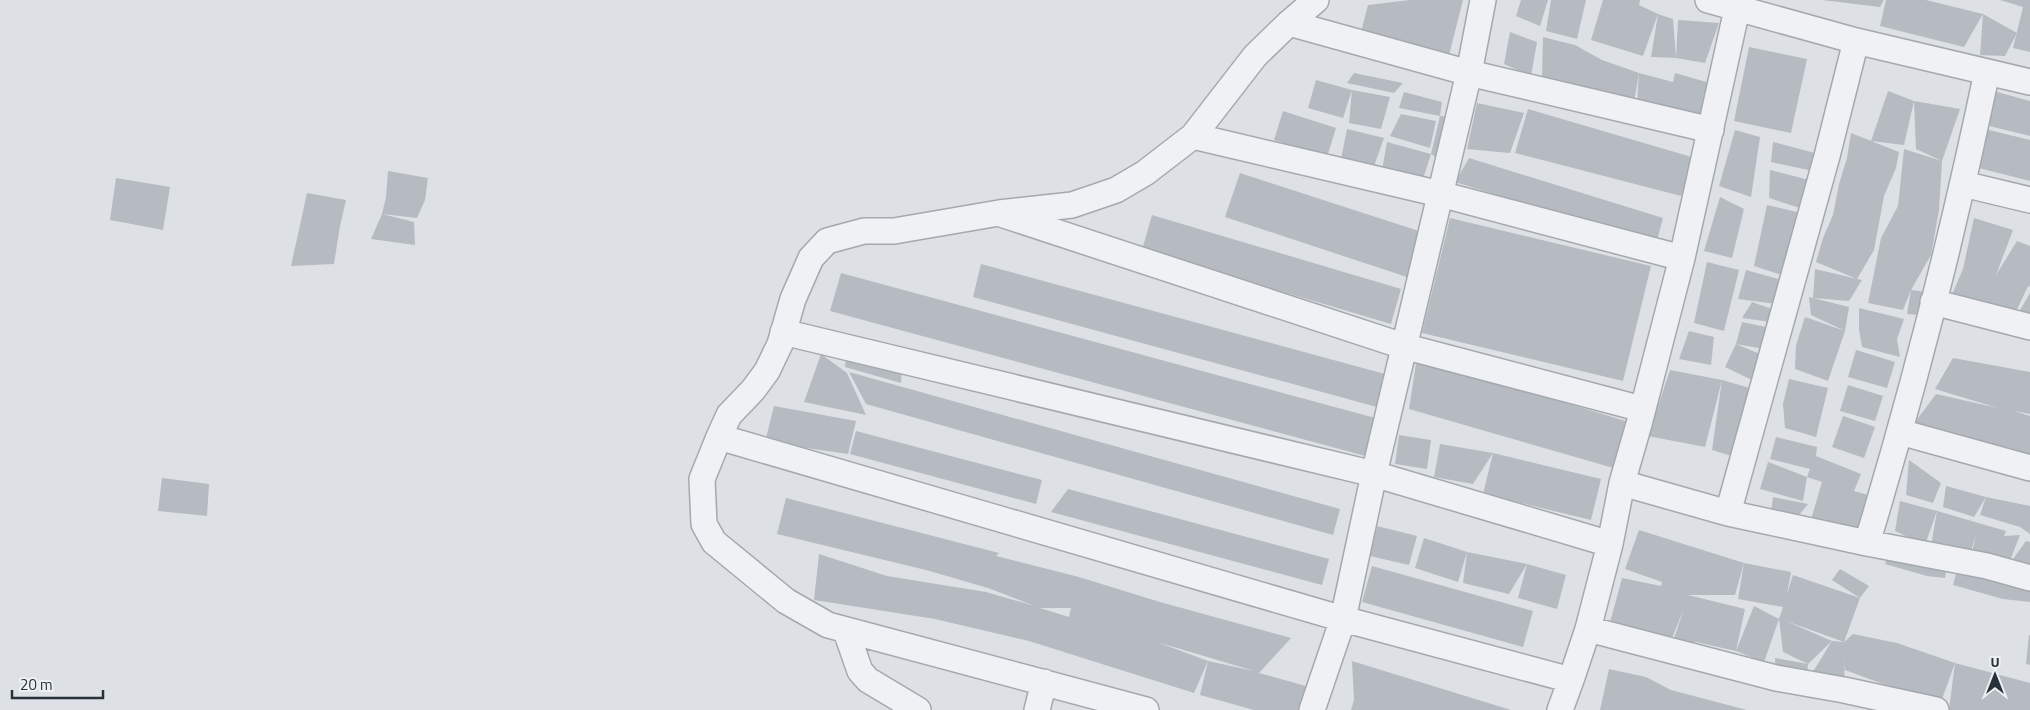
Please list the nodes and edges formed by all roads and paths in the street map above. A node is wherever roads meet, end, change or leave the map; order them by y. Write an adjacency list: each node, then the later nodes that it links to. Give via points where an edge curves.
1 (1316, 0): 5 (street)
2 (1483, 0): 8 (street)
3 (1708, 0): 4 (street)
4 (1738, 4): 6 (street); 10 (street)
5 (1288, 23): 8 (street); 11 (street, via 1255,56)
6 (1856, 41): 7 (street); 27 (street)
7 (1986, 72): 9 (street); 12 (street)
8 (1469, 73): 10 (street); 13 (street)
9 (2030, 82)
10 (1711, 130): 16 (street)
11 (1193, 136): 13 (street); 15 (street, via 1116,190 1072,205)
12 (1963, 184): 14 (street); 17 (street)
13 (1440, 194): 16 (street); 20 (street)
14 (2030, 200)
15 (999, 213): 19 (street, via 894,231 864,231 827,241 811,258); 20 (street)
16 (1682, 258): 21 (street)
17 (1933, 302): 18 (street); 22 (street)
18 (2030, 328)
19 (782, 332): 23 (street, via 767,371 729,415); 25 (street)
20 (1403, 346): 21 (street); 25 (street)
21 (1642, 409): 26 (street)
22 (1900, 432): 24 (street); 28 (street)
23 (719, 437): 31 (street); 33 (street, via 702,479 704,524 714,542 786,601 828,626)
24 (2030, 468)
25 (1374, 474): 29 (street); 31 (street)
26 (1622, 483): 27 (street); 29 (street)
27 (1728, 513): 28 (street)
28 (1867, 543): 30 (street, via 1987,566)
29 (1610, 544): 32 (street)
30 (2030, 578)
31 (1344, 619): 34 (street); 39 (street)
32 (1588, 629): 34 (street); 41 (street, via 1776,678)
33 (846, 630): 35 (street); 36 (street, via 860,671 868,680)
34 (1571, 680): 40 (street)
35 (1044, 682): 37 (street); 38 (street)
36 (918, 710)
37 (1037, 710)
38 (1146, 710)
39 (1312, 710)
40 (1560, 710)
41 (1936, 710)

